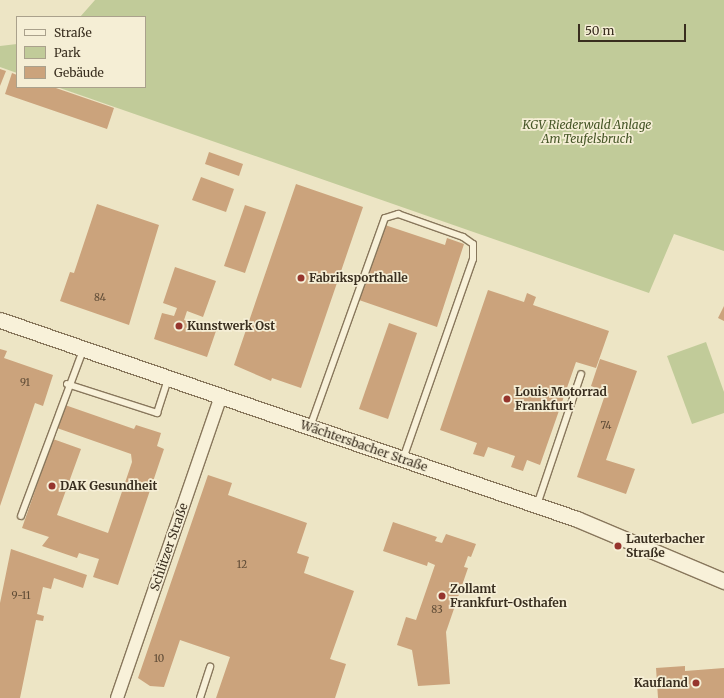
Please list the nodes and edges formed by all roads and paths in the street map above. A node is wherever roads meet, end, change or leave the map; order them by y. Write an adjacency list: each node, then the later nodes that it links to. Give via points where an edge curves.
1 (0, 320): 2 (street, Wächtersbacher Straße)
2 (83, 350): 4 (street, Wächtersbacher Straße); 5 (lane)
3 (581, 374): 9 (lane)
4 (168, 378): 5 (lane, via 157,413); 6 (street, Wächtersbacher Straße)
5 (67, 384): 10 (lane)
6 (221, 396): 7 (street, Wächtersbacher Straße); 13 (street, Schlitzer Straße)
7 (310, 427): 8 (street, Wächtersbacher Straße); 8 (lane, via 385,218 398,214 463,236 473,244 474,259)
8 (403, 459): 9 (street, Wächtersbacher Straße)
9 (537, 505): 11 (street, Wächtersbacher Straße, via 623,536)
10 (20, 516)
11 (724, 581)
12 (210, 667): 14 (lane)
13 (117, 698)
14 (200, 698)

